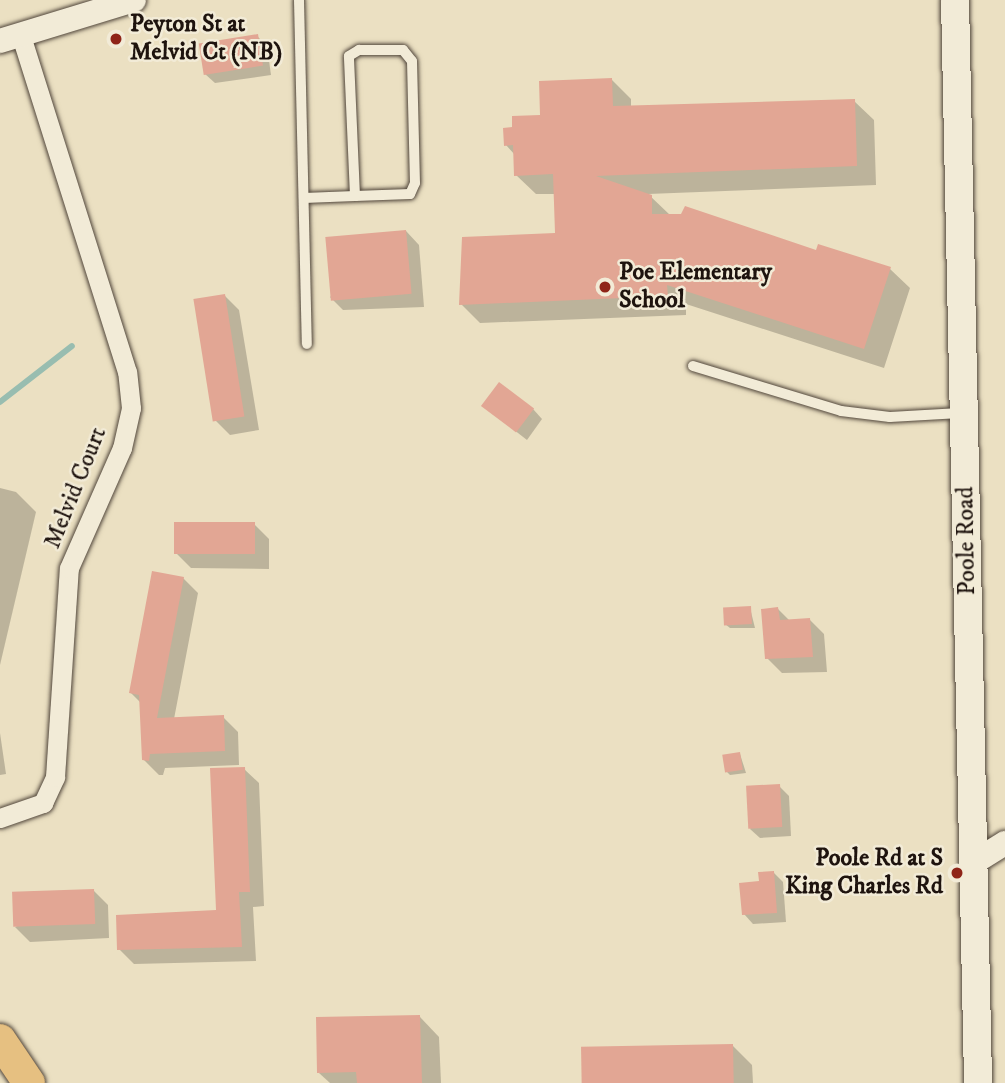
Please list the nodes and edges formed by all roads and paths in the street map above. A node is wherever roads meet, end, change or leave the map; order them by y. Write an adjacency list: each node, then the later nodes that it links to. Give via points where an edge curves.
1 (134, 0): 4 (street)
2 (299, 0): 6 (lane)
3 (955, 0): 9 (main road, Poole Road)
4 (10, 38): 10 (street, Melvid Court, via 127,372 131,408 122,448 69,568 55,777 43,803)
5 (355, 196): 5 (lane, via 410,194 415,188 412,61 403,50 359,50 349,56); 6 (lane)
6 (304, 198): 7 (lane)
7 (307, 344)
8 (693, 366): 9 (lane, via 841,411 890,417)
9 (964, 413): 12 (main road, Poole Road)
10 (0, 818)
11 (1005, 842): 12 (street)
12 (973, 863): 15 (main road, Poole Road)
13 (0, 1040): 14 (main road)
14 (29, 1083)
15 (978, 1083)

